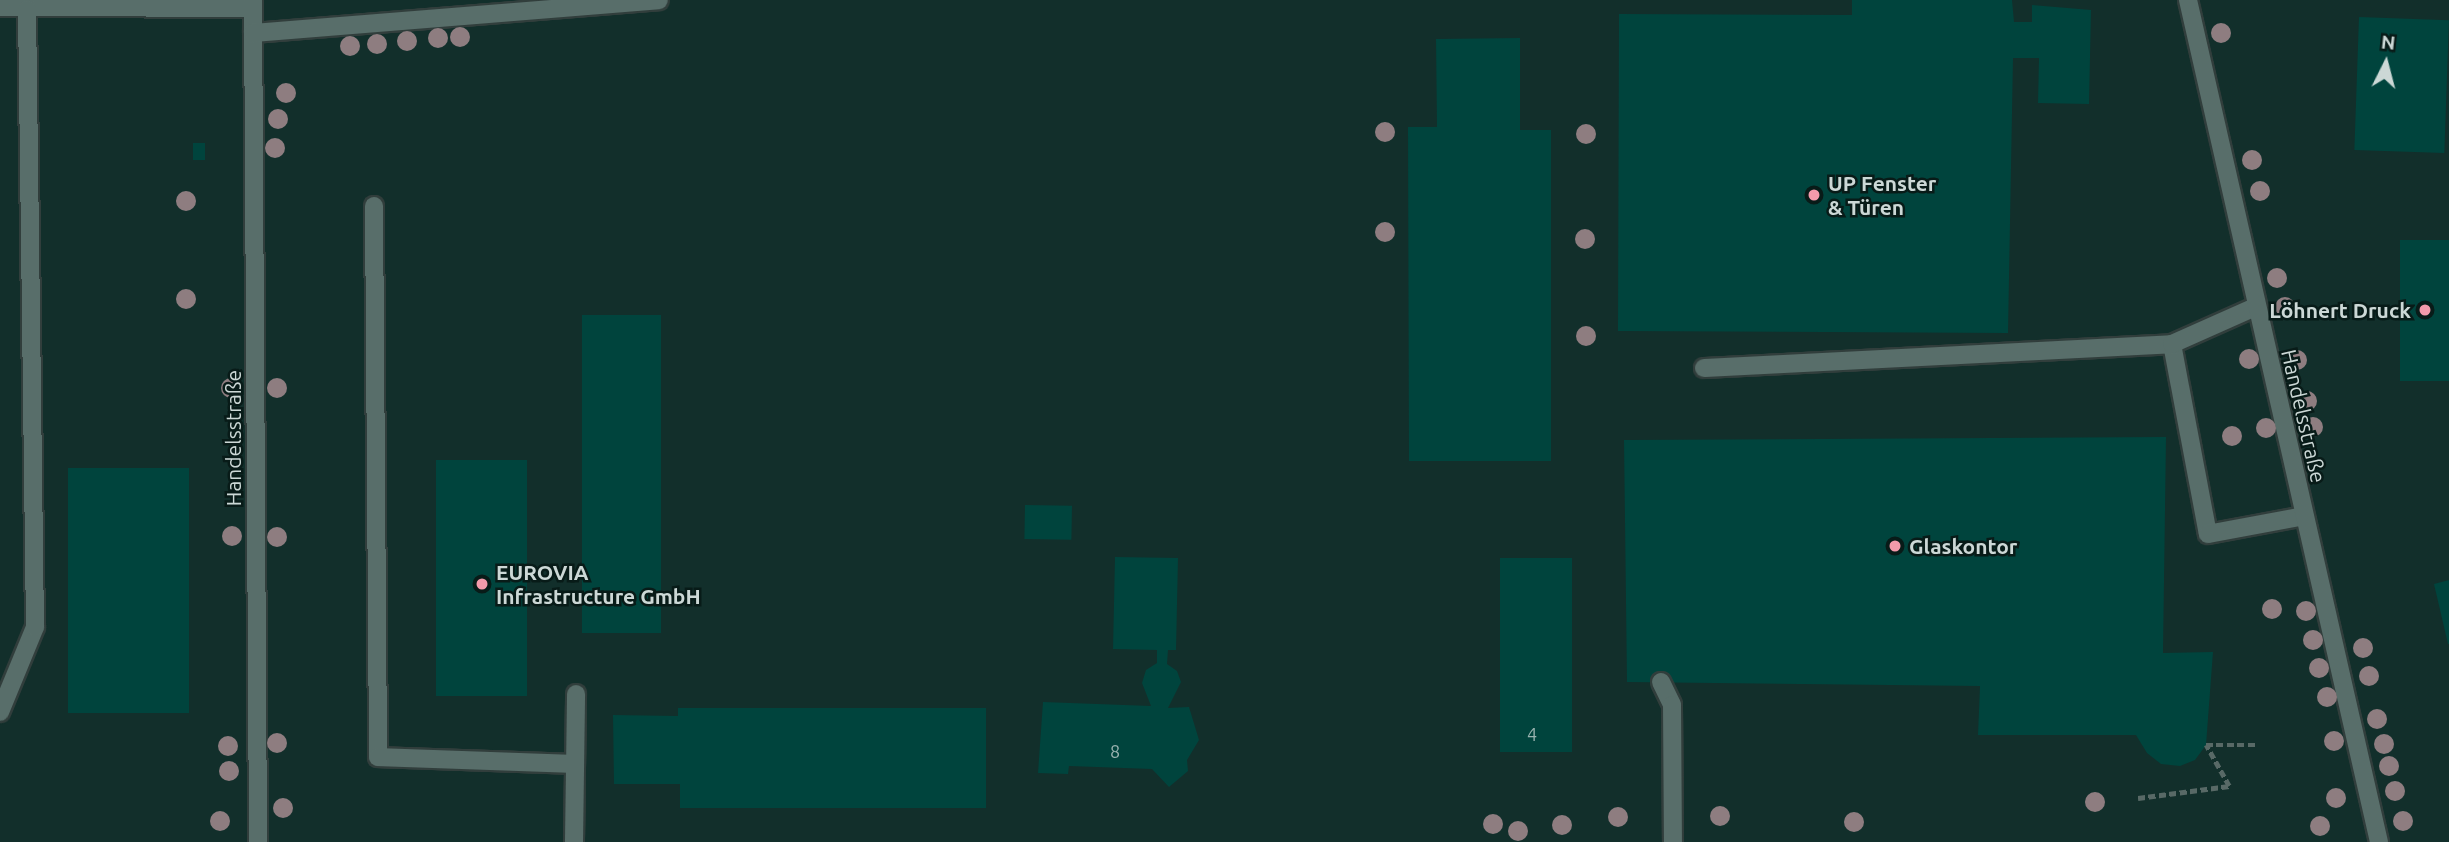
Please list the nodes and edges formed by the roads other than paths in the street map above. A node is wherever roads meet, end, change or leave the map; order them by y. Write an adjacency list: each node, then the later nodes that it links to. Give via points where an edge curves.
1 (659, 0): 6 (street)
2 (2188, 0): 8 (street, Handelsstraße)
3 (253, 4): 5 (street); 6 (street, Handelsstraße)
4 (0, 6): 5 (street)
5 (27, 9): 14 (street, via 35,627)
6 (253, 33): 16 (street, Handelsstraße)
7 (374, 206): 15 (street, via 378,757)
8 (2255, 307): 9 (street); 11 (street, Handelsstraße)
9 (2172, 344): 10 (street); 11 (street, via 2208,534)
10 (1704, 368)
11 (2304, 516): 19 (street, Handelsstraße)
12 (1661, 682): 18 (street, via 1672,705)
13 (576, 694): 15 (street)
14 (0, 712)
15 (574, 764): 17 (street)
16 (258, 842)
17 (573, 842)
18 (1673, 842)
19 (2379, 842)

